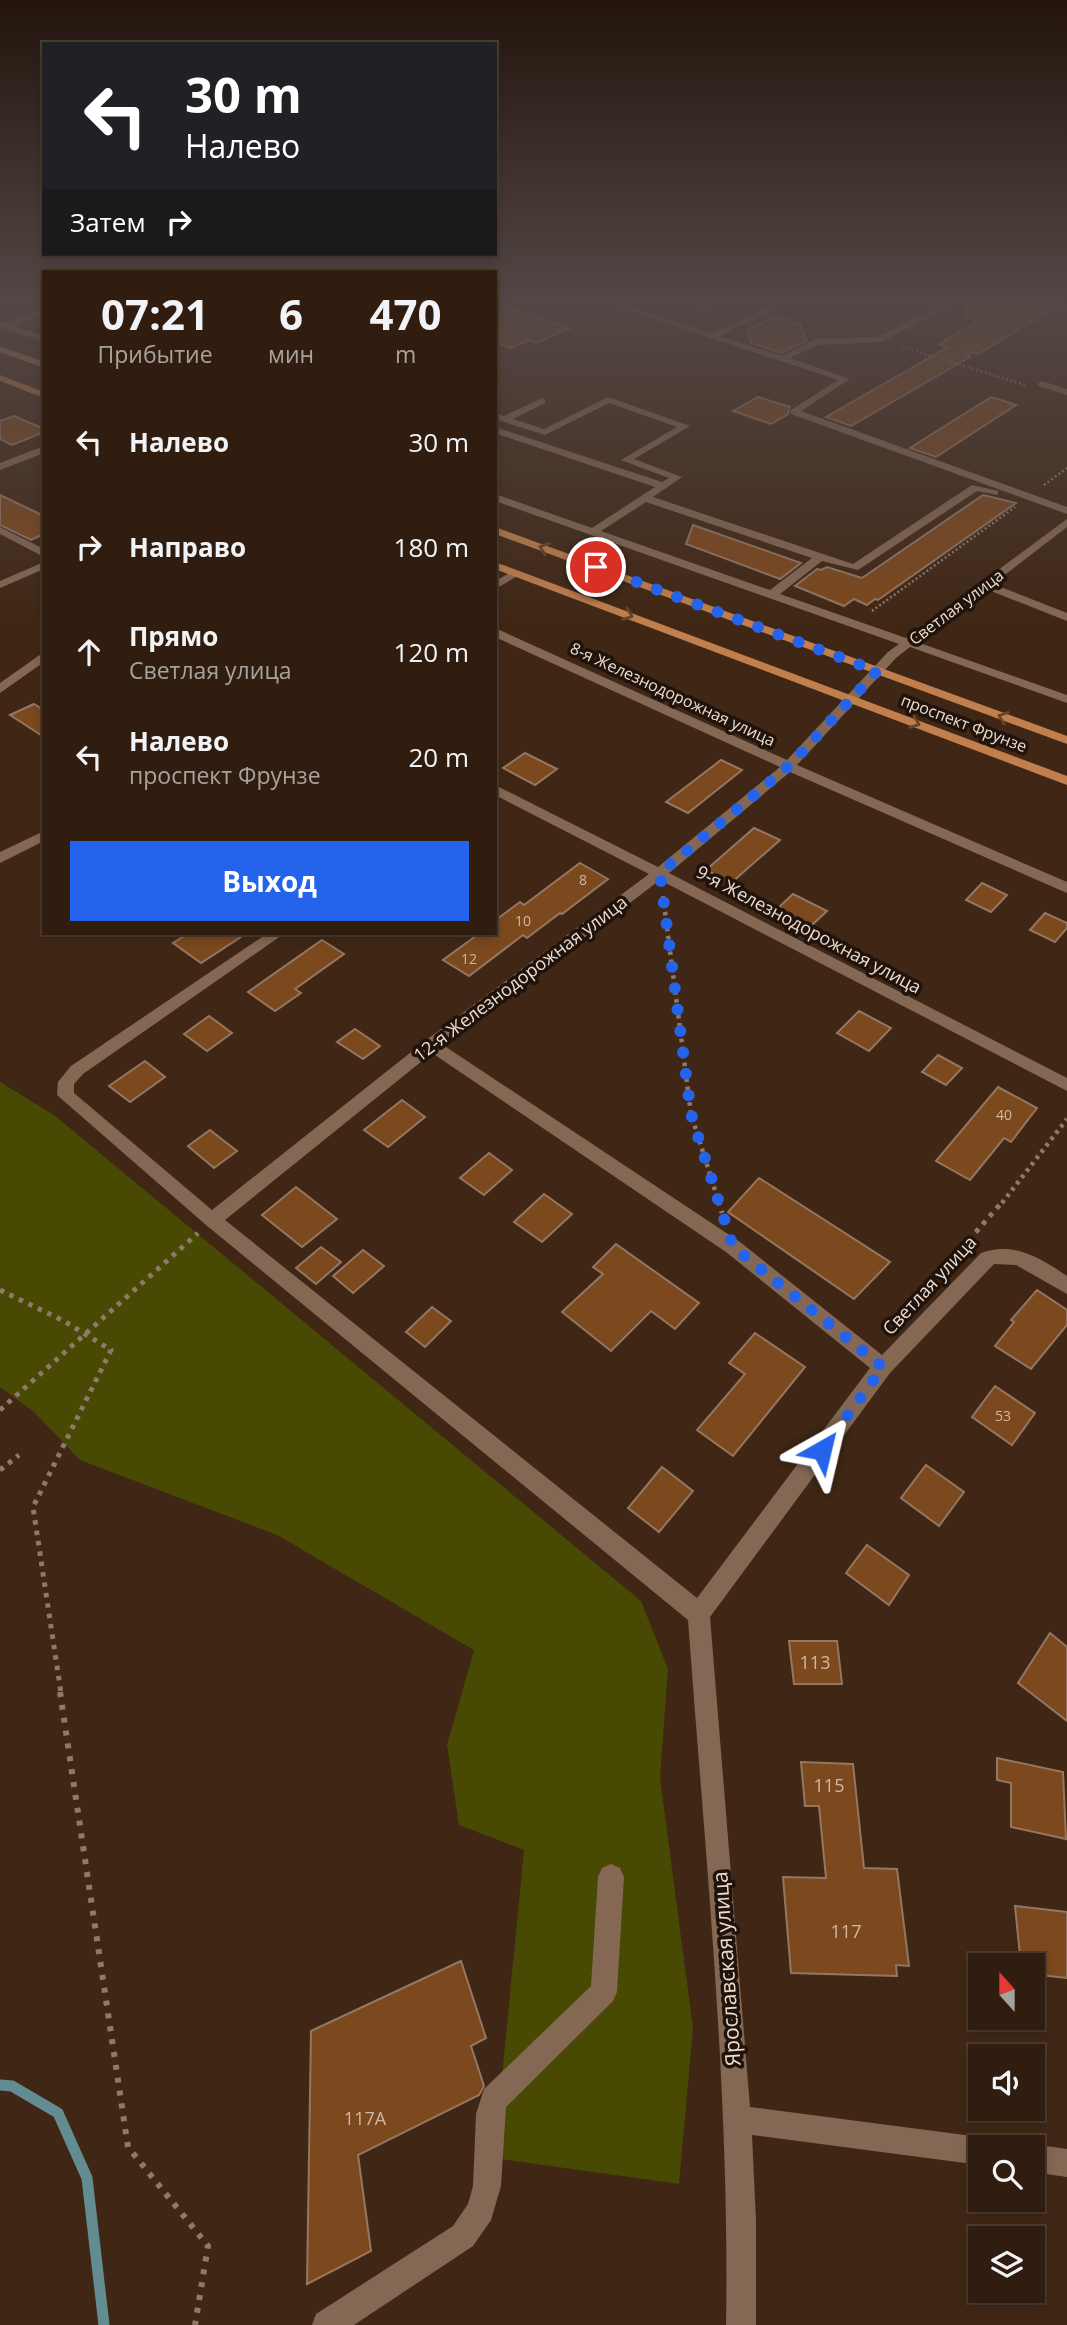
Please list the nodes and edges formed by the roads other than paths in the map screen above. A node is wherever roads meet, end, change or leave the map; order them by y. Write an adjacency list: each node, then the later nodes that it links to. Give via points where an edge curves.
1 (528, 406): 5 (street)
2 (595, 406): 5 (street, via 545,432)
3 (627, 406): 9 (street, via 685,426 626,460 677,477)
4 (802, 406): 12 (street, via 794,412)
5 (500, 417)
6 (497, 431): 9 (street)
7 (42, 450): 8 (street)
8 (0, 467)
9 (663, 486): 11 (street)
10 (497, 498): 17 (street)
11 (645, 498): 17 (street); 19 (street)
12 (1025, 500): 13 (street); 14 (street); 19 (street, via 976,487 854,568)
13 (1067, 511)
14 (1067, 520): 25 (street, Светлая улица)
15 (0, 530): 18 (street)
16 (497, 531): 31 (main road, проспект Фрунзе, one-way to 16)
17 (594, 531): 26 (street)
18 (42, 553)
19 (819, 558): 26 (street)
20 (42, 566): 23 (street)
21 (497, 566): 22 (main road, проспект Фрунзе)
22 (517, 573): 24 (street); 33 (main road, проспект Фрунзе, one-way to 33)
23 (0, 585)
24 (497, 585)
25 (985, 585): 27 (street); 29 (street, Светлая улица)
26 (772, 594): 29 (street)
27 (1067, 617)
28 (497, 633): 36 (street, 8-я Железнодорожная улица)
29 (908, 643): 31 (street, Светлая улица); 34 (street)
30 (42, 657): 32 (street)
31 (877, 671): 33 (street, Светлая улица); 35 (main road, проспект Фрунзе, one-way to 31)
32 (0, 688)
33 (851, 699): 36 (street, 12-я Железнодорожная улица); 37 (main road, проспект Фрунзе, one-way to 37)
34 (1067, 699)
35 (1067, 740)
36 (789, 766): 41 (street, 12-я Железнодорожная улица); 42 (street, 8-я Железнодорожная улица)
37 (1067, 781)
38 (497, 790): 41 (street, 9-я Железнодорожная улица)
39 (42, 836): 40 (street)
40 (0, 858)
41 (660, 873): 44 (street, 12-я Железнодорожная улица); 45 (street, 9-я Железнодорожная улица)
42 (1067, 888)
43 (275, 935): 46 (street, via 66,1082 65,1095)
44 (431, 1045): 46 (street, 12-я Железнодорожная улица); 48 (street, via 733,1247)
45 (1067, 1085)
46 (212, 1220): 49 (street)
47 (1067, 1286): 48 (street, via 1014,1255 1000,1253 988,1258)
48 (883, 1367): 49 (street)
49 (699, 1614): 51 (street, Ярославская улица)
50 (611, 1877): 55 (street, via 604,1992 494,2099 481,2210 463,2236)
51 (737, 2119): 52 (street); 56 (street, Ярославская улица)
52 (968, 2149)
53 (1045, 2160): 54 (street)
54 (1067, 2163)
55 (327, 2325)
56 (741, 2325)

